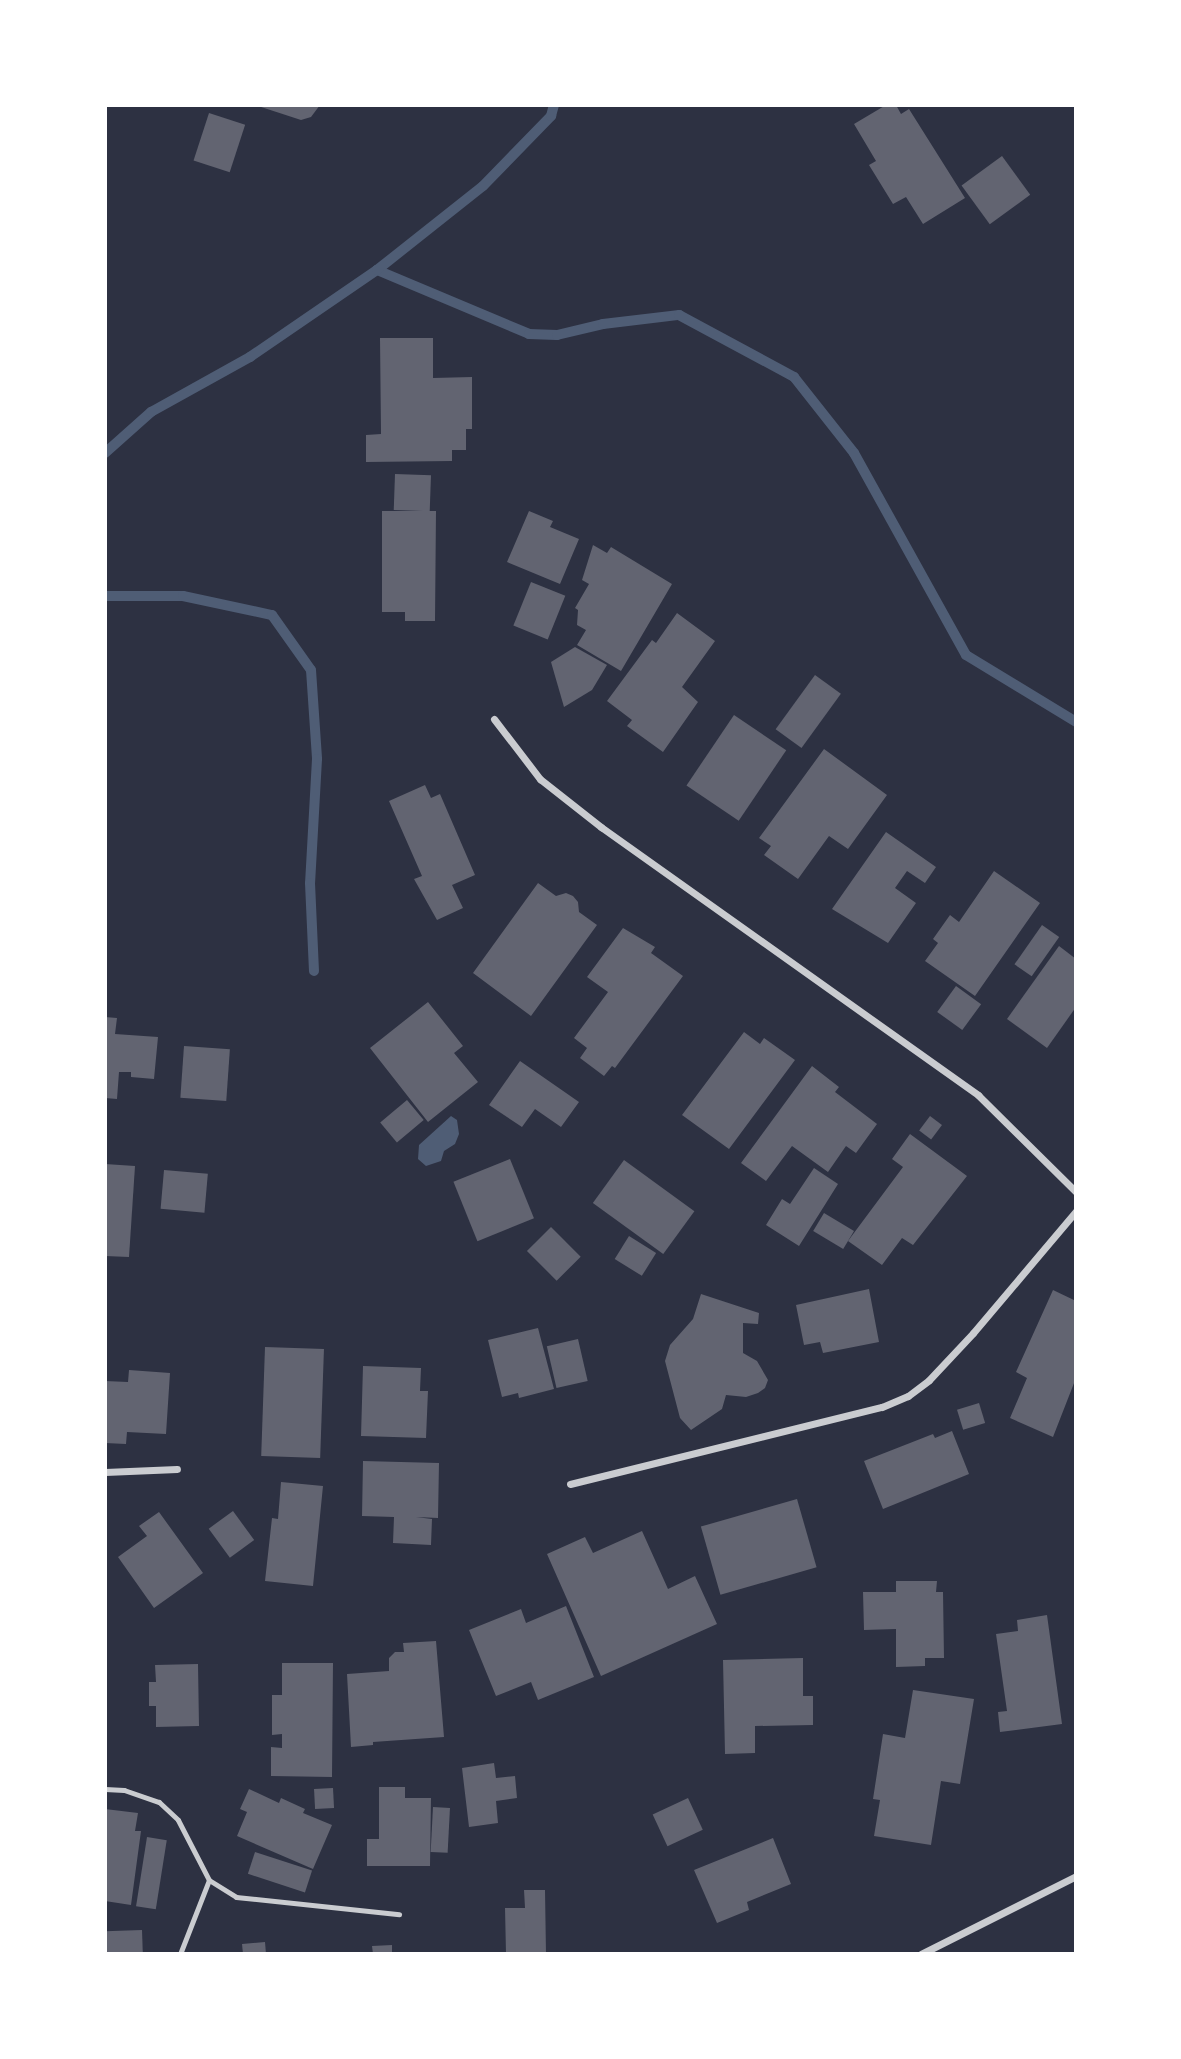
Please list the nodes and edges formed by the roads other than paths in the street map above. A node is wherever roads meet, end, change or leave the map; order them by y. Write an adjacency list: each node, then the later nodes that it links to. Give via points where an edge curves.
1 (494, 719): 2 (street, via 540,779 978,1095)
2 (1076, 1192)
3 (1076, 1211): 6 (street, via 973,1333 929,1380 908,1395 882,1407)
4 (177, 1469): 5 (street)
5 (105, 1472)
6 (570, 1484)
7 (105, 1789): 9 (lane, via 159,1802 178,1820)
8 (1076, 1876): 12 (street)
9 (209, 1880): 10 (lane, via 236,1896); 11 (lane)
10 (399, 1914)
11 (180, 1954)
12 (921, 1954)

